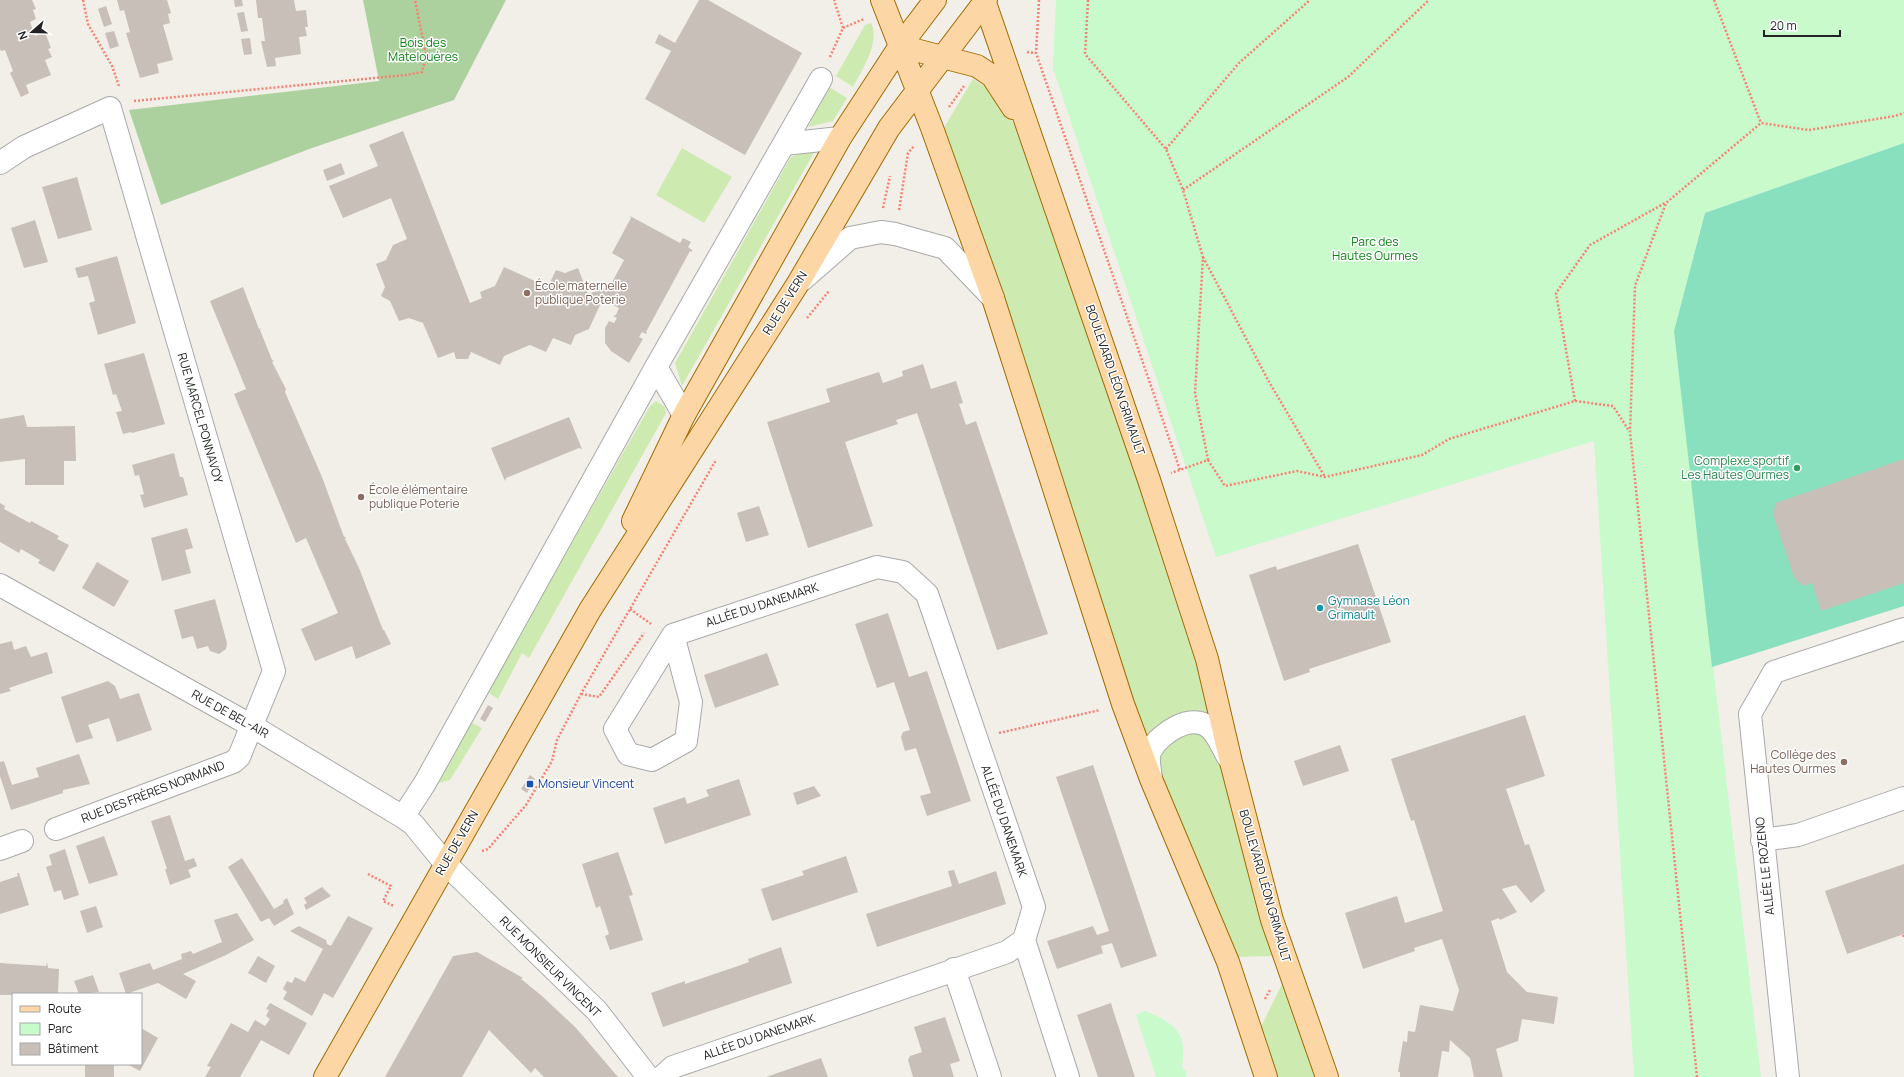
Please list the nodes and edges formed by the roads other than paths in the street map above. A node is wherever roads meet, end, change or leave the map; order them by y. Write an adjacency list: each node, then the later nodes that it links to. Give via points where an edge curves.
1 (882, 0): 4 (main road, BOULEVARD LÉON GRIMAULT)
2 (935, 0): 4 (main road, RUE DE VERN)
3 (984, 0): 5 (main road, RUE DE VERN); 8 (main road, BOULEVARD LÉON GRIMAULT)
4 (900, 46): 5 (main road); 7 (main road, BOULEVARD LÉON GRIMAULT); 9 (main road, RUE DE VERN)
5 (944, 56): 7 (main road, RUE DE VERN); 8 (main road, via 977,66 992,76)
6 (821, 79): 10 (street)
7 (917, 89): 12 (main road, RUE DE VERN, via 889,128); 13 (main road, BOULEVARD LÉON GRIMAULT)
8 (1031, 135): 21 (main road, BOULEVARD LÉON GRIMAULT, via 1147,472 1207,659)
9 (840, 138): 10 (street); 15 (main road, RUE DE VERN)
10 (784, 144): 14 (street)
11 (0, 163): 20 (street, RUE MARCEL PONNAVOY, via 24,147 117,105 274,671)
12 (797, 285): 13 (street, via 850,238 888,233 944,248); 17 (main road, RUE DE VERN)
13 (993, 298): 22 (main road, BOULEVARD LÉON GRIMAULT, via 1123,704)
14 (656, 367): 15 (street); 24 (street, via 425,783)
15 (684, 415): 17 (main road, RUE DE VERN)
16 (0, 585): 20 (street, RUE DE BEL-AIR)
17 (590, 610): 29 (main road, RUE DE VERN)
18 (1904, 629): 26 (street, ALLÉE LE ROZENO, via 1774,672 1750,714)
19 (673, 635): 19 (street, via 615,729 628,754 652,760 686,741 691,702); 30 (street, ALLÉE DU DANEMARK, via 877,567 903,572 927,594 1034,907)
20 (252, 726): 24 (street, RUE DE BEL-AIR); 25 (street, RUE DES FRÈRES NORMAND, via 239,757 226,765)
21 (1231, 762): 22 (street, BOULEVARD LÉON GRIMAULT, via 1210,728 1196,722 1181,724 1162,736 1150,751); 38 (main road, BOULEVARD LÉON GRIMAULT, via 1272,920)
22 (1151, 779): 37 (main road, BOULEVARD LÉON GRIMAULT, via 1228,962)
23 (1904, 798): 26 (street, via 1798,835)
24 (403, 817): 29 (street, RUE DE BEL-AIR, via 413,824)
25 (56, 829)
26 (1762, 840): 39 (street, ALLÉE LE ROZENO)
27 (22, 841): 28 (street)
28 (0, 849)
29 (445, 863): 32 (main road, RUE DE VERN); 33 (street, RUE MONSIEUR VINCENT, via 597,1011)
30 (1024, 940): 31 (street, ALLÉE DU DANEMARK, via 1007,952); 36 (street)
31 (954, 970): 34 (street, ALLÉE DU DANEMARK, via 673,1067); 35 (street)
32 (325, 1077)
33 (648, 1077)
34 (662, 1077)
35 (990, 1077)
36 (1068, 1077)
37 (1266, 1077)
38 (1327, 1077)
39 (1788, 1077)

